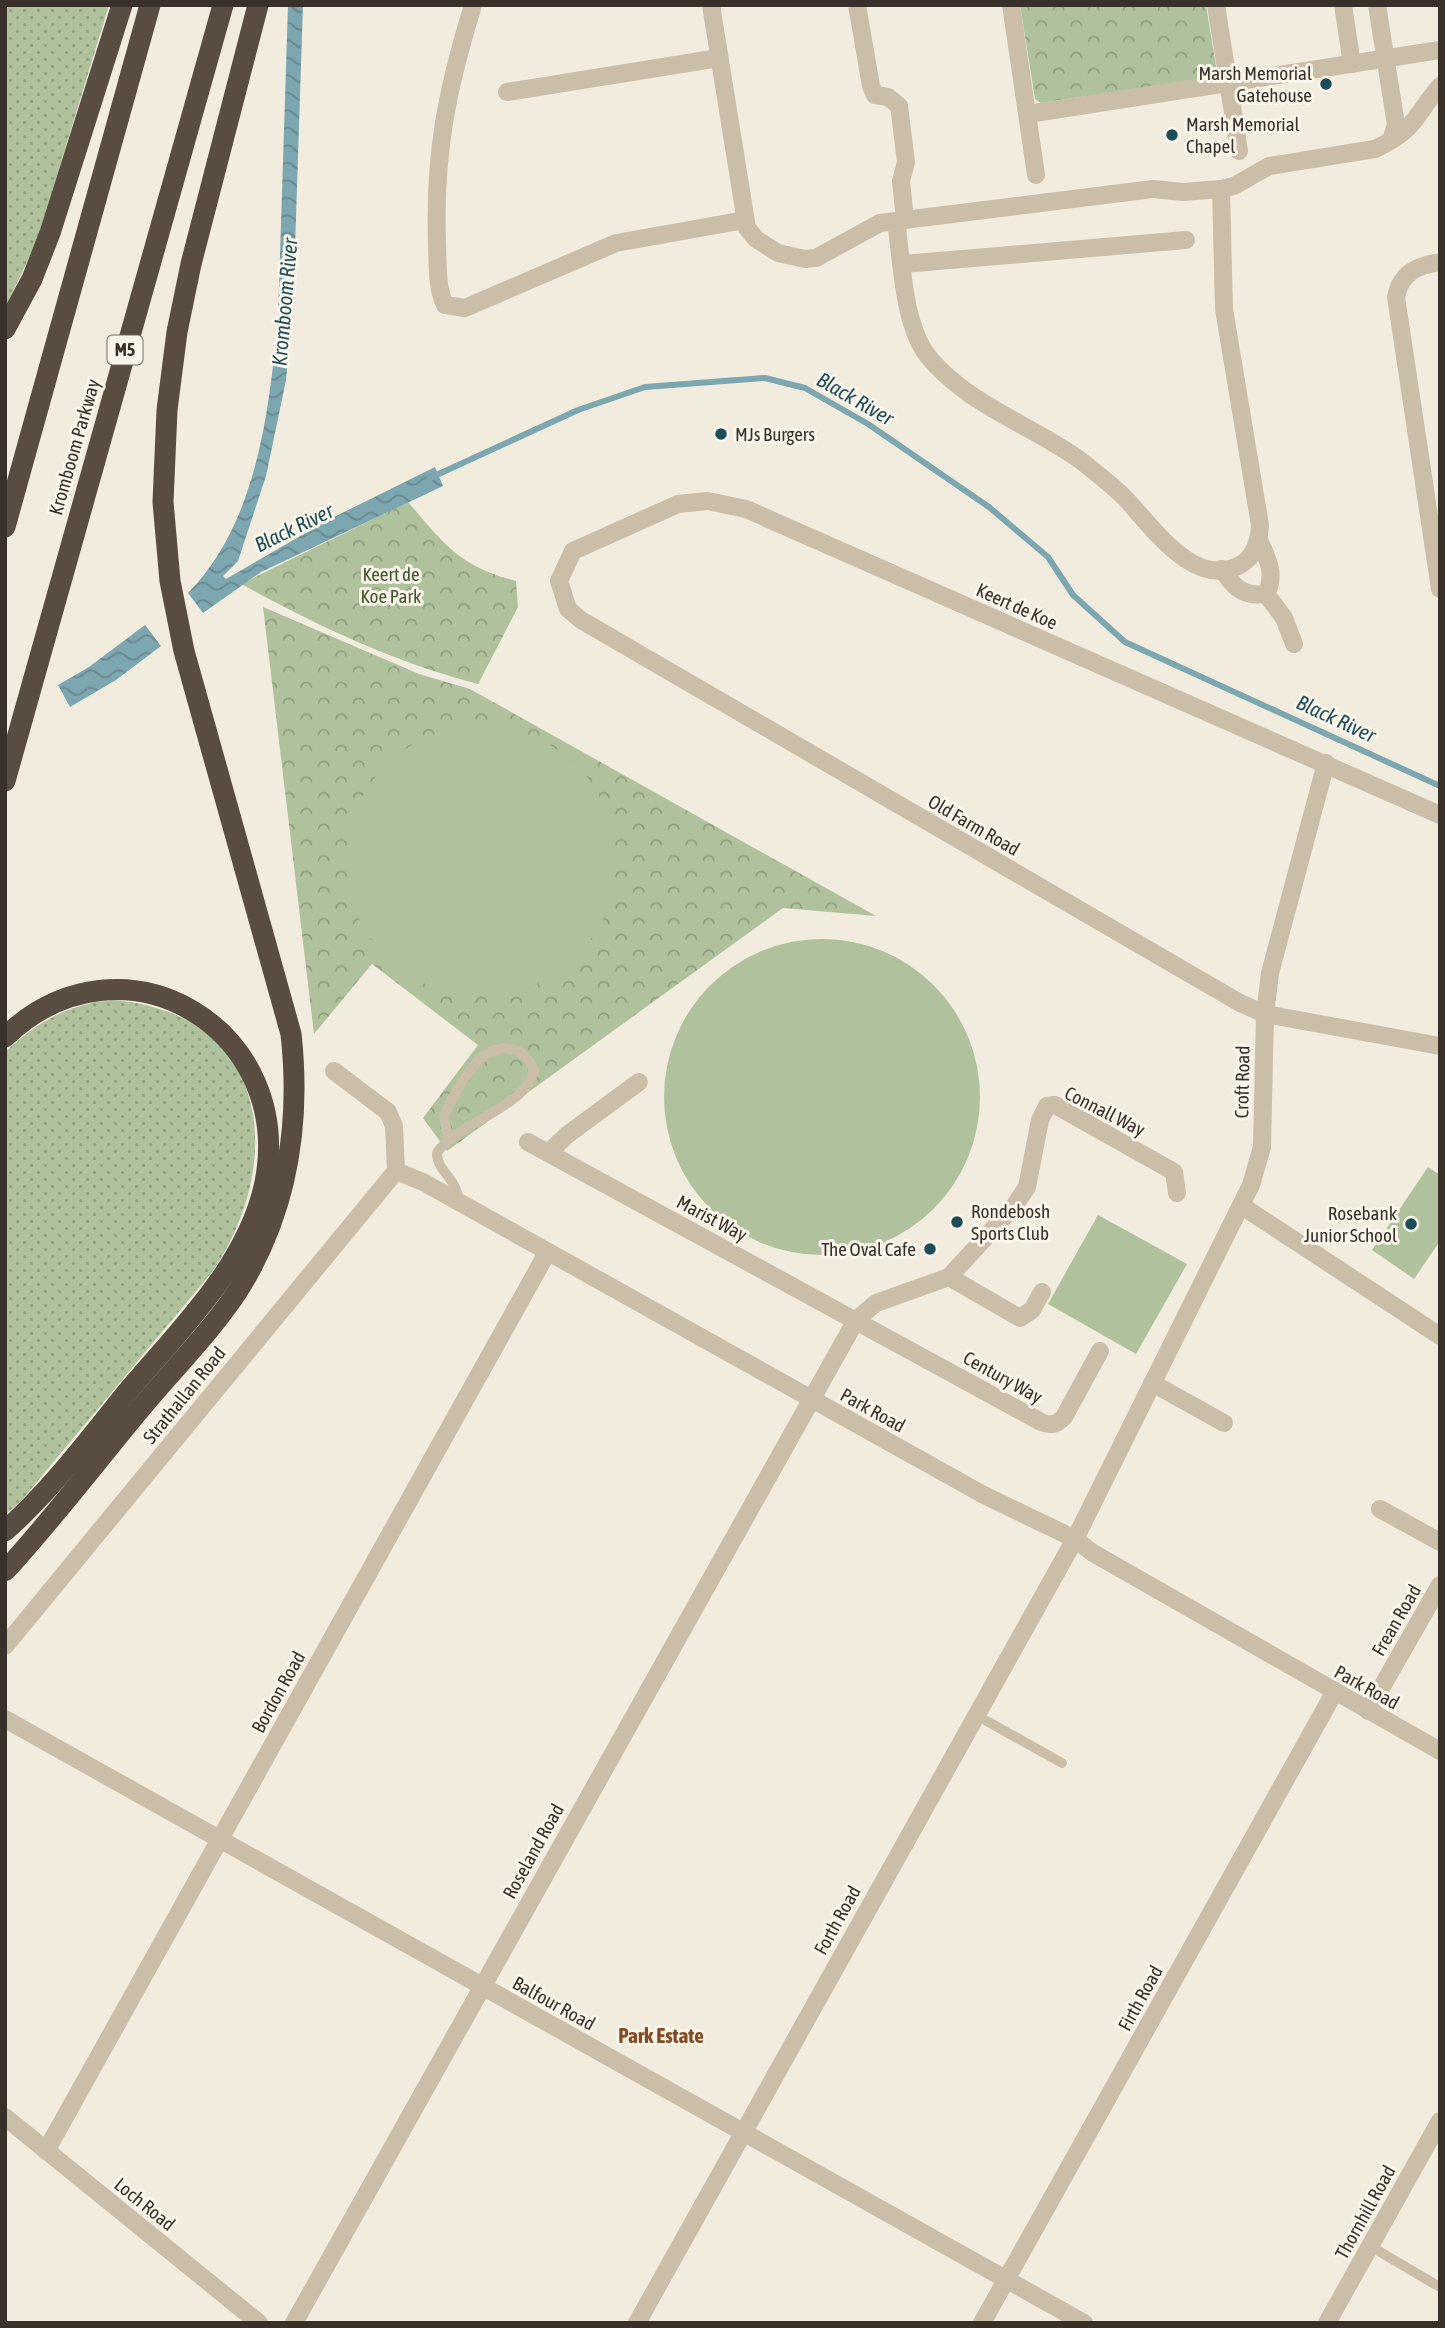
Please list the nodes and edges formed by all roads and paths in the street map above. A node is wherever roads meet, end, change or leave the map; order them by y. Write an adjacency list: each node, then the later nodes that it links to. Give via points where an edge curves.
1 (122, 5): 31 (highway, via 50,233)
2 (150, 5): 33 (highway)
3 (223, 5): 41 (highway, Kromboom Parkway / M5)
4 (258, 5): 68 (highway, via 177,332 166,410 163,502 170,581 184,651 291,1034 296,1089 288,1171 278,1209 238,1290)
5 (473, 5): 26 (street, via 451,77 437,163 439,283 445,305 465,309 616,243)
6 (711, 5): 13 (street)
7 (857, 5): 27 (street, via 871,86 875,95 888,97 899,106 906,162)
8 (1011, 5): 20 (street)
9 (1216, 5): 16 (street)
10 (1343, 5): 15 (street)
11 (1377, 5): 14 (street)
12 (1440, 50): 14 (street)
13 (719, 58): 18 (street); 26 (street)
14 (1385, 59): 15 (street); 19 (street)
15 (1352, 64): 16 (street)
16 (1228, 83): 20 (street); 23 (street)
17 (1440, 86): 21 (street)
18 (508, 92)
19 (1394, 111): 21 (street); 22 (street)
20 (1028, 114): 24 (street)
21 (1417, 118): 22 (street, via 1407,132)
22 (1391, 140): 25 (street, via 1375,149 1269,166)
23 (1238, 151)
24 (1036, 175)
25 (1221, 189): 27 (street, via 1153,189); 34 (street, via 1224,309)
26 (745, 220): 27 (street, via 750,234 766,246 805,259 816,258 868,227)
27 (901, 221): 30 (street)
28 (1186, 240): 30 (street)
29 (1440, 262): 32 (street, via 1413,268 1398,286 1396,297)
30 (903, 264): 36 (street, via 917,337 944,373 989,407 1083,462 1183,558)
31 (5, 329)
32 (1431, 474): 37 (street)
33 (5, 527)
34 (1259, 540): 36 (street, via 1242,564); 38 (street, via 1271,571)
35 (573, 551): 40 (street, Keert de Koe, via 678,504 708,501 746,509); 43 (street, Old Farm Road, via 559,581 568,609 581,620 1221,993)
36 (1222, 569): 38 (street, via 1240,591)
37 (1440, 589)
38 (1266, 594): 39 (street, via 1284,618)
39 (1294, 644)
40 (1326, 763): 42 (street, Keert de Koe); 43 (street, Croft Road, via 1270,973)
41 (5, 781)
42 (1440, 815)
43 (1265, 1014): 45 (street, Old Farm Road); 54 (street, Croft Road, via 1262,1147)
44 (5, 1037): 65 (highway, via 38,1012 98,991 130,991 190,1009 216,1027 246,1061 262,1099 268,1156 252,1223 220,1280 53,1483)
45 (1440, 1046)
46 (334, 1071): 51 (street, via 388,1112 394,1126)
47 (639, 1082): 50 (street)
48 (448, 1140): 48 (lane, via 489,1116 530,1082 534,1070 522,1053 503,1047 481,1058 444,1115); 53 (lane, via 437,1158 457,1185)
49 (527, 1142): 50 (street, Marist Way)
50 (548, 1153): 58 (street, Marist Way)
51 (396, 1171): 53 (street, Park Road); 70 (street, Strathallan Road)
52 (1177, 1193): 56 (street, Connall Way, via 1174,1172 1055,1105 1046,1106 1022,1196)
53 (458, 1203): 55 (street, Park Road)
54 (1242, 1206): 59 (street); 61 (street, Croft Road)
55 (547, 1253): 62 (street, Park Road); 77 (street, Bordon Road)
56 (948, 1278): 57 (street, via 1020,1318 1032,1310); 58 (street, via 886,1298)
57 (1042, 1292)
58 (856, 1320): 60 (street, Century Way, via 1050,1426 1064,1417); 62 (street, Roseland Road)
59 (1440, 1336)
60 (1100, 1351)
61 (1152, 1383): 63 (street); 66 (street, Croft Road)
62 (809, 1400): 66 (street, Park Road); 78 (street, Roseland Road)
63 (1224, 1423)
64 (1380, 1509): 67 (street)
65 (5, 1531)
66 (1076, 1539): 71 (street, Park Road); 73 (street, Forth Road)
67 (1440, 1542)
68 (5, 1571)
69 (1440, 1585): 72 (street, Frean Road)
70 (5, 1646)
71 (1335, 1693): 72 (street, Park Road); 84 (street, Firth Road)
72 (1368, 1711): 75 (street, Park Road)
73 (976, 1715): 76 (lane); 81 (street, Forth Road)
74 (5, 1719): 77 (street, Balfour Road)
75 (1440, 1751)
76 (1062, 1763)
77 (220, 1840): 78 (street, Balfour Road); 82 (street, Bordon Road)
78 (482, 1987): 81 (street, Balfour Road); 87 (street, Roseland Road)
79 (5, 2117): 82 (street, Loch Road)
80 (1440, 2122): 83 (street, Thornhill Road)
81 (743, 2132): 84 (street, Balfour Road); 88 (street, Forth Road)
82 (46, 2151): 86 (street, Loch Road)
83 (1370, 2246): 85 (lane); 91 (street, Thornhill Road)
84 (1006, 2279): 89 (street, Firth Road); 90 (street, Balfour Road)
85 (1438, 2286)
86 (258, 2323)
87 (294, 2323)
88 (637, 2323)
89 (982, 2323)
90 (1084, 2323)
91 (1327, 2323)

